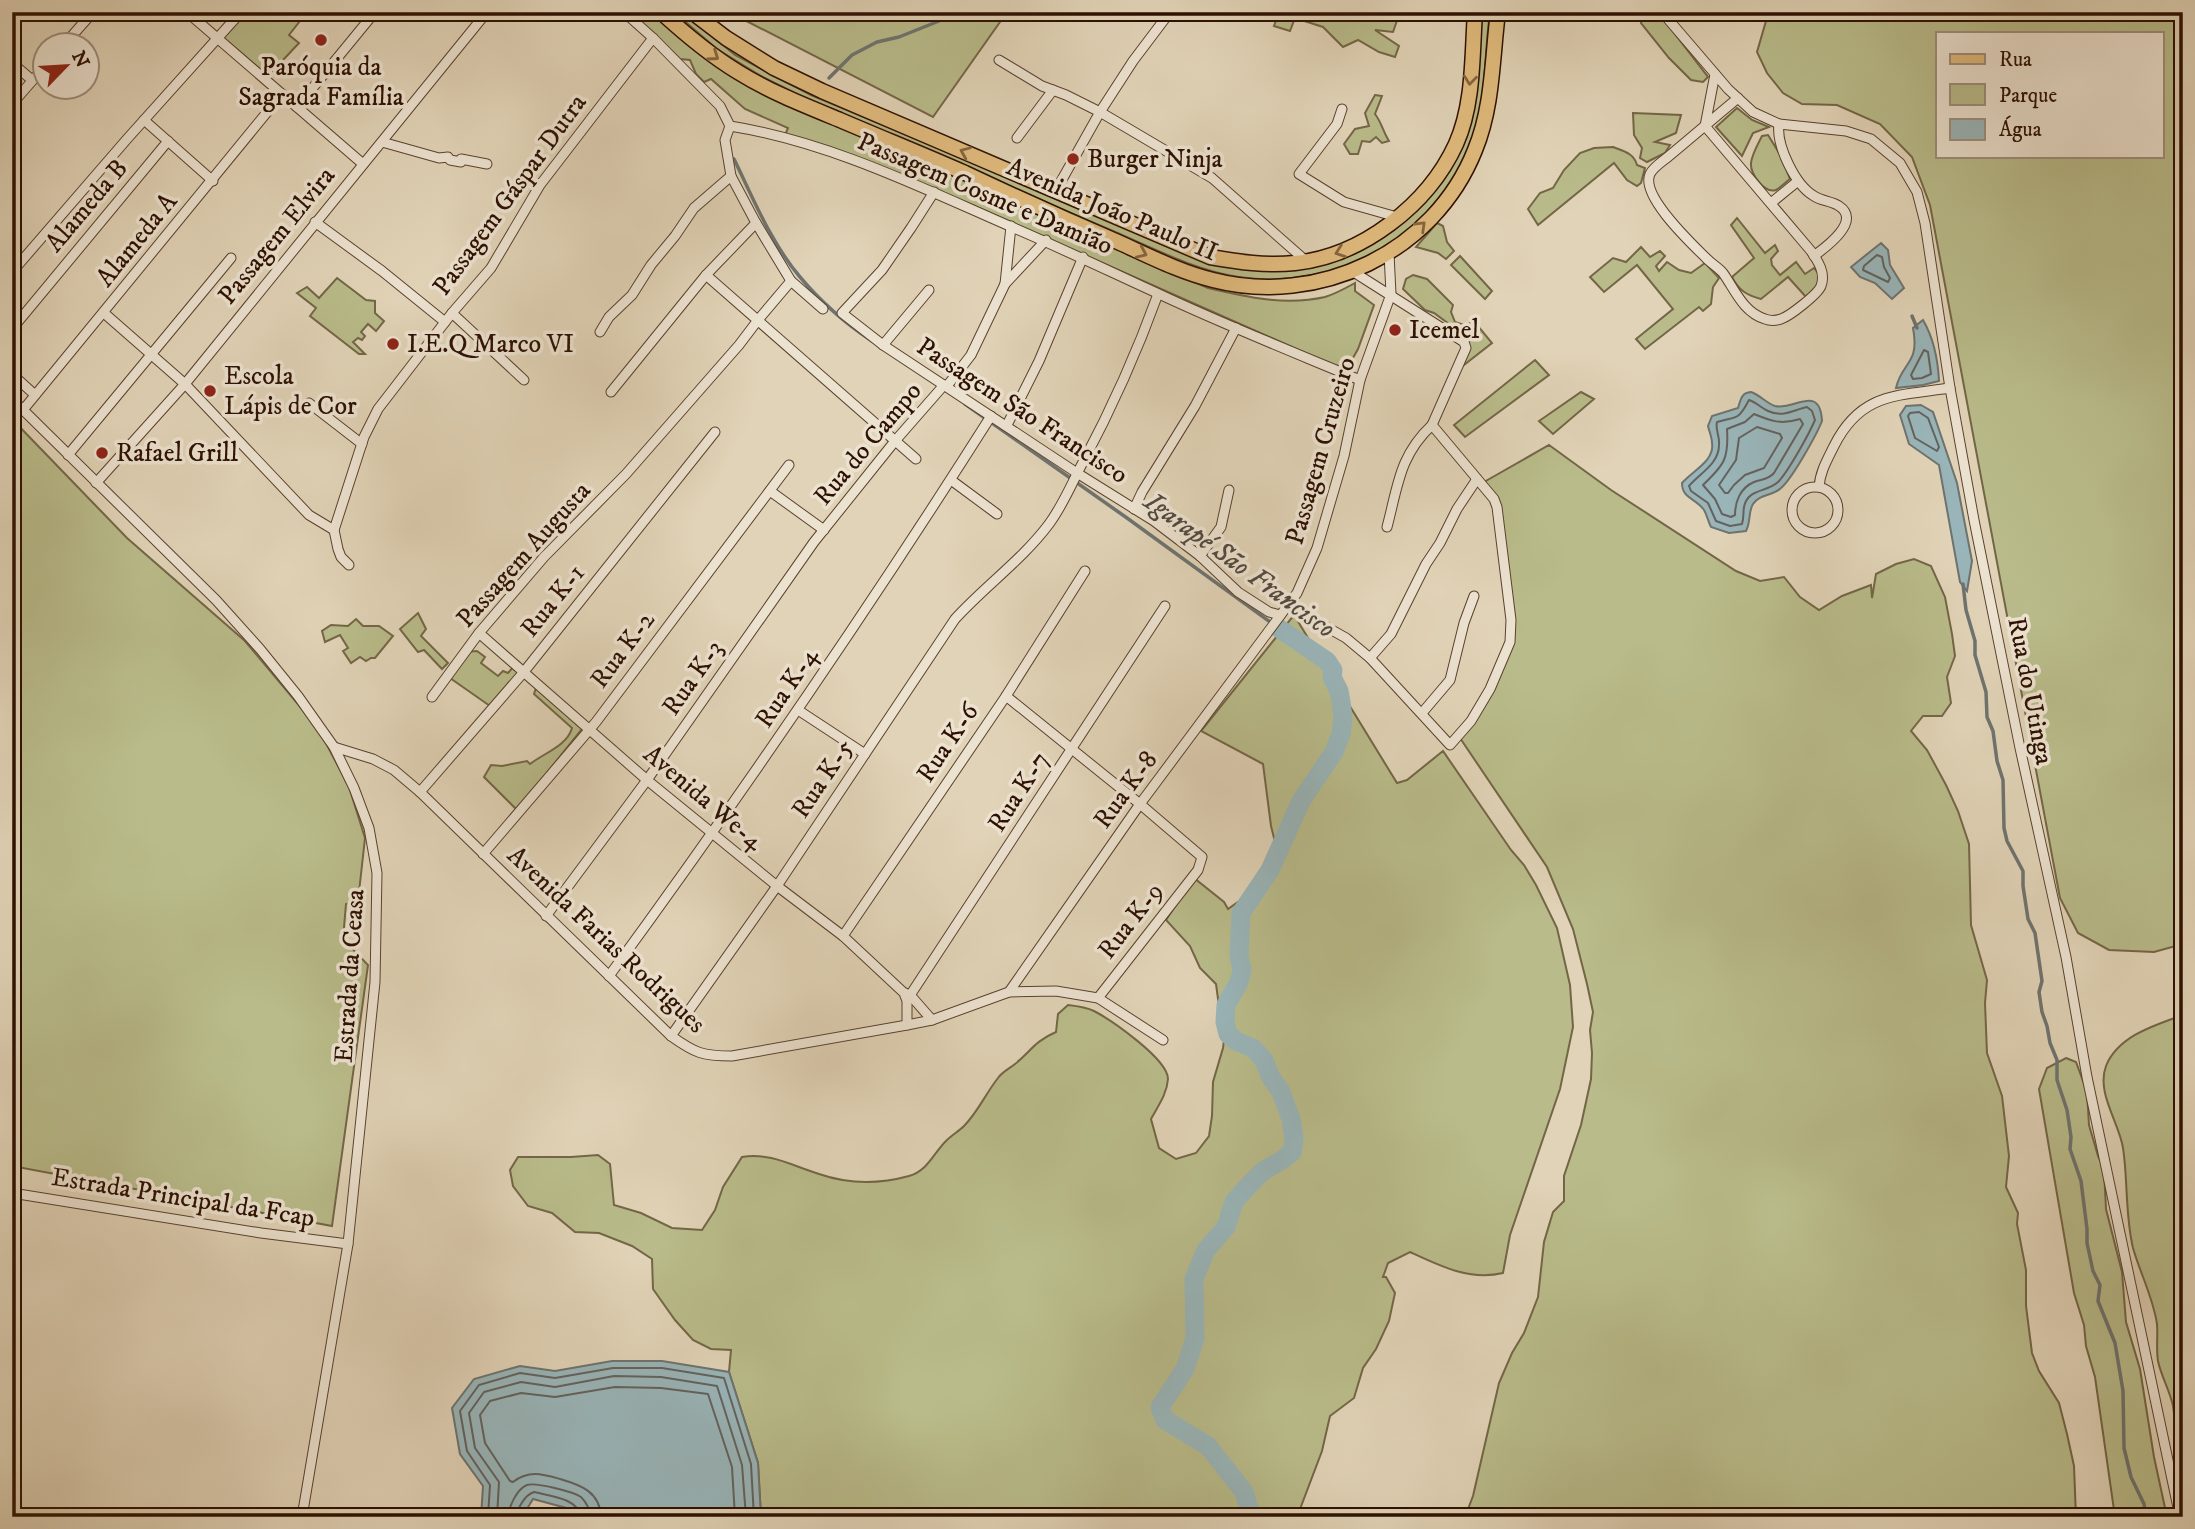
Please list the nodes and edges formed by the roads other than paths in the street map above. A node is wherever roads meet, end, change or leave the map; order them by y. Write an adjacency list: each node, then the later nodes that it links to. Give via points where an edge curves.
1 (93, 12): 13 (street)
2 (187, 12): 15 (street)
3 (241, 12): 15 (street)
4 (375, 12): 24 (street)
5 (487, 12): 33 (street, Passagem Elvira)
6 (624, 12): 14 (street)
7 (661, 12): 52 (main road, Avenida João Paulo II, one-way to 52, via 706,51 766,88 1186,271 1262,288 1311,284)
8 (692, 12): 40 (main road, Avenida João Paulo II, one-way to 8, via 774,68)
9 (1170, 12): 26 (street)
10 (1475, 12): 42 (main road, Avenida João Paulo II, one-way to 42, via 1468,99 1457,143 1435,178)
11 (1498, 12): 47 (main road, Avenida João Paulo II, one-way to 11, via 1445,203 1474,152 1491,94)
12 (1662, 12): 18 (street, Rua do Utinga)
13 (75, 32)
14 (653, 38): 30 (street, via 720,106); 62 (street, Passagem Gáspar Dutra, via 540,186 491,268)
15 (218, 39): 21 (street); 27 (street)
16 (999, 60): 20 (street)
17 (12, 63): 19 (street)
18 (1716, 74): 22 (street, Rua do Utinga); 29 (street)
19 (32, 80): 23 (street)
20 (1053, 90): 26 (street); 31 (street)
21 (282, 94): 24 (street); 37 (street, Alameda A)
22 (1738, 98): 28 (street, Rua do Utinga, via 1753,112); 29 (street)
23 (12, 104)
24 (297, 107): 34 (street)
25 (1342, 110): 42 (street, via 1337,124 1299,174 1344,202)
26 (1100, 112): 40 (street); 51 (street, via 1212,178)
27 (144, 121): 32 (street); 53 (street)
28 (1779, 124): 38 (street, via 1778,133); 75 (street, Rua do Utinga, via 1846,131 1871,139 1909,176 1925,223)
29 (1705, 125): 41 (street); 48 (street, via 1650,172 1648,185 1660,209 1723,273 1740,300 1767,320 1790,314 1820,288 1821,266)
30 (730, 126): 36 (street, via 725,140); 39 (street, Passagem Cosme e Damião, via 845,156)
31 (1017, 138)
32 (168, 141): 37 (street); 66 (street, Alameda B)
33 (382, 142): 34 (street, Passagem Elvira); 35 (street, via 439,158)
34 (363, 164): 43 (street, Passagem Elvira)
35 (488, 164)
36 (731, 176): 44 (street); 67 (street, via 694,208)
37 (213, 181): 61 (street, Alameda A)
38 (1798, 181): 41 (street); 48 (street, via 1815,197 1842,207 1847,219 1832,242)
39 (934, 192): 45 (street, Passagem Cosme e Damião); 68 (street, Passagem São Francisco, via 882,270 842,313)
40 (1055, 192): 51 (main road, Avenida João Paulo II, via 1210,257 1255,265)
41 (1771, 203): 48 (street)
42 (1397, 217): 51 (main road, Avenida João Paulo II, one-way to 51, via 1350,248)
43 (315, 222): 64 (street); 73 (street, Passagem Elvira)
44 (756, 223): 54 (street); 55 (street)
45 (1011, 226): 46 (street, Passagem Cosme e Damião); 56 (street, Rua do Campo)
46 (1046, 240): 49 (street, Passagem Cosme e Damião); 56 (street, Rua do Campo)
47 (1389, 253): 52 (main road, Avenida João Paulo II); 59 (street)
48 (1814, 256)
49 (1083, 257): 58 (street, Passagem Cosme e Damião); 82 (street)
50 (230, 258): 69 (street)
51 (1306, 261)
52 (1352, 271): 59 (street)
53 (12, 272)
54 (706, 275): 63 (street); 76 (street)
55 (791, 281): 60 (street); 63 (street, Passagem Augusta)
56 (1005, 284): 74 (street, Rua do Campo, via 971,355)
57 (929, 290): 68 (street)
58 (1158, 294): 65 (street, Passagem Cosme e Damião); 90 (street, Rua K-5, via 1124,384)
59 (1391, 294): 72 (street, Passagem Cruzeiro); 83 (street, via 1460,339 1466,348)
60 (823, 309)
61 (104, 313): 69 (street); 77 (street, Alameda A)
62 (452, 313): 64 (street, Passagem Gáspar Dutra); 71 (street)
63 (758, 320): 85 (street); 109 (street, Passagem Augusta, via 626,474 544,557)
64 (445, 322): 86 (street, Passagem Gáspar Dutra, via 378,409)
65 (1236, 328): 72 (street, Passagem Cosme e Damião); 97 (street)
66 (12, 329)
67 (600, 332)
68 (883, 345): 74 (street, Passagem São Francisco)
69 (152, 355): 73 (street); 87 (street)
70 (12, 373): 77 (street)
71 (524, 380)
72 (1360, 380): 107 (street, Passagem Cruzeiro, via 1317,548)
73 (185, 384): 93 (street, Passagem Elvira); 100 (street, via 309,516)
74 (943, 387): 81 (street, Passagem São Francisco); 85 (street, Rua do Campo)
75 (1950, 388): 94 (street, via 1891,396 1860,412 1839,437 1824,465); 139 (street, Rua do Utinga)
76 (611, 392)
77 (35, 395): 80 (street, Alameda A)
78 (12, 399): 80 (street, Estrada da Ceasa)
79 (309, 403): 86 (street)
80 (23, 410): 87 (street, Estrada da Ceasa)
81 (989, 419): 82 (street, Passagem São Francisco); 91 (street, Rua K-4)
82 (1007, 425): 90 (street, Passagem São Francisco)
83 (1432, 425): 92 (street); 99 (street, via 1402,466)
84 (715, 432): 111 (street, Rua K-1)
85 (895, 441): 88 (street); 101 (street, Rua do Campo)
86 (362, 444): 100 (street, Passagem Gáspar Dutra)
87 (68, 455): 93 (street, Estrada da Ceasa)
88 (916, 459)
89 (789, 465): 96 (street, Rua K-2)
90 (1076, 478): 97 (street, Passagem São Francisco); 119 (street, Rua K-5, via 1032,545 955,619)
91 (951, 480): 98 (street); 114 (street, Rua K-4)
92 (1477, 480): 110 (street, via 1429,558 1391,634); 115 (street, via 1497,507 1510,642 1490,689 1450,745)
93 (96, 483): 117 (street, Estrada da Ceasa, via 225,610 298,696)
94 (1819, 487): 94 (street, via 1804,489 1792,507 1799,527 1813,533 1828,529 1837,517 1836,502)
95 (1229, 490): 102 (street, via 1221,527)
96 (770, 491): 101 (street); 116 (street, Rua K-2)
97 (1134, 509): 102 (street, Passagem São Francisco)
98 (997, 514)
99 (1387, 527)
100 (334, 530): 103 (street, via 341,557)
101 (824, 530): 120 (street, Rua K-3)
102 (1199, 556): 108 (street, Passagem São Francisco)
103 (349, 565)
104 (1086, 571): 112 (street, Rua K-6)
105 (1474, 596): 115 (street, via 1450,680)
106 (1165, 606): 118 (street, Rua K-7)
107 (1289, 606): 108 (street, Passagem Cruzeiro); 110 (street, via 1346,638)
108 (1276, 621): 122 (street, Rua K-8)
109 (479, 633): 111 (street, Avenida We-4); 113 (street, Passagem Augusta)
110 (1370, 658): 115 (street)
111 (523, 673): 116 (street, Avenida We-4); 121 (street, Rua K-1)
112 (1006, 696): 118 (street); 127 (street, Rua K-6)
113 (432, 697)
114 (798, 710): 119 (street); 123 (street, Rua K-4)
115 (1422, 713)
116 (589, 730): 120 (street, Avenida We-4); 124 (street, Rua K-2)
117 (334, 747): 121 (street, Avenida Farias Rodrigues, via 394,769); 137 (street, Estrada da Ceasa, via 369,828 377,873 375,982)
118 (1072, 749): 122 (street); 130 (street, Rua K-7)
119 (866, 754): 125 (street, Rua K-5)
120 (647, 780): 123 (street, Avenida We-4); 126 (street, Rua K-3)
121 (420, 792): 124 (street, Avenida Farias Rodrigues)
122 (1140, 804): 129 (street, Rua K-8); 131 (street, Rua K-9, via 1199,853 1202,862)
123 (713, 834): 125 (street, Avenida We-4); 128 (street, Rua K-4)
124 (483, 855): 126 (street, Avenida Farias Rodrigues)
125 (777, 886): 127 (street, Avenida We-4); 134 (street, Rua K-5)
126 (546, 916): 128 (street, Avenida Farias Rodrigues)
127 (843, 936): 130 (street, Avenida We-4)
128 (609, 976): 134 (street, Avenida Farias Rodrigues)
129 (1009, 992): 131 (street, Avenida Farias Rodrigues, via 1056,991); 132 (street, Avenida Farias Rodrigues)
130 (907, 996): 132 (street, Avenida We-4); 133 (street)
131 (1098, 998): 135 (street, Avenida Farias Rodrigues)
132 (932, 1020): 133 (street, Avenida Farias Rodrigues)
133 (907, 1025): 134 (street, Avenida Farias Rodrigues, via 732,1056 694,1052)
134 (671, 1036)
135 (1163, 1040)
136 (12, 1194): 137 (street, Estrada Principal da Fcap)
137 (348, 1244): 138 (street, Estrada da Ceasa)
138 (302, 1517)
139 (2180, 1517)

